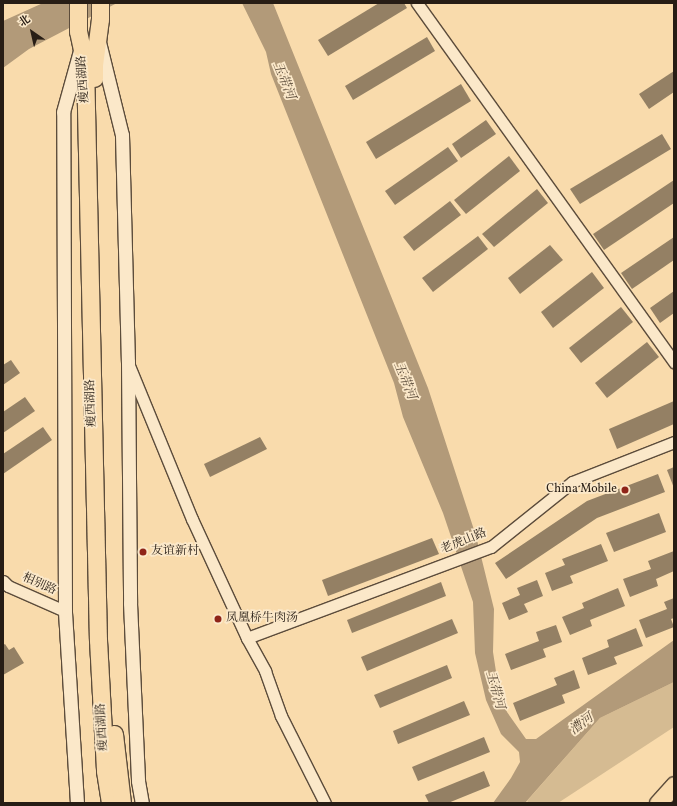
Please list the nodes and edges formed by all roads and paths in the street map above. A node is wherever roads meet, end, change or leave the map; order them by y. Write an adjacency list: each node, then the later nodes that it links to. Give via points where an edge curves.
1 (78, 3): 4 (main road, 瘦西湖路)
2 (417, 3): 7 (street)
3 (100, 11): 5 (main road, 瘦西湖路)
4 (80, 38): 10 (street, via 63,112); 14 (main road, 瘦西湖路, via 85,64 98,640 105,771)
5 (98, 39): 6 (street, via 122,135); 15 (main road, 瘦西湖路, via 94,65 108,634 115,744)
6 (128, 362): 11 (street, via 192,519); 16 (street, via 130,603 138,781)
7 (674, 362)
8 (674, 442): 11 (street, 老虎山路, via 572,482 491,547)
9 (3, 581): 10 (street, 相别路, via 8,586)
10 (65, 611): 13 (street)
11 (247, 638): 17 (street, via 265,671 281,716)
12 (674, 785): 18 (main road)
13 (77, 803)
14 (110, 803)
15 (122, 803)
16 (142, 803)
17 (325, 803)
18 (658, 803)

